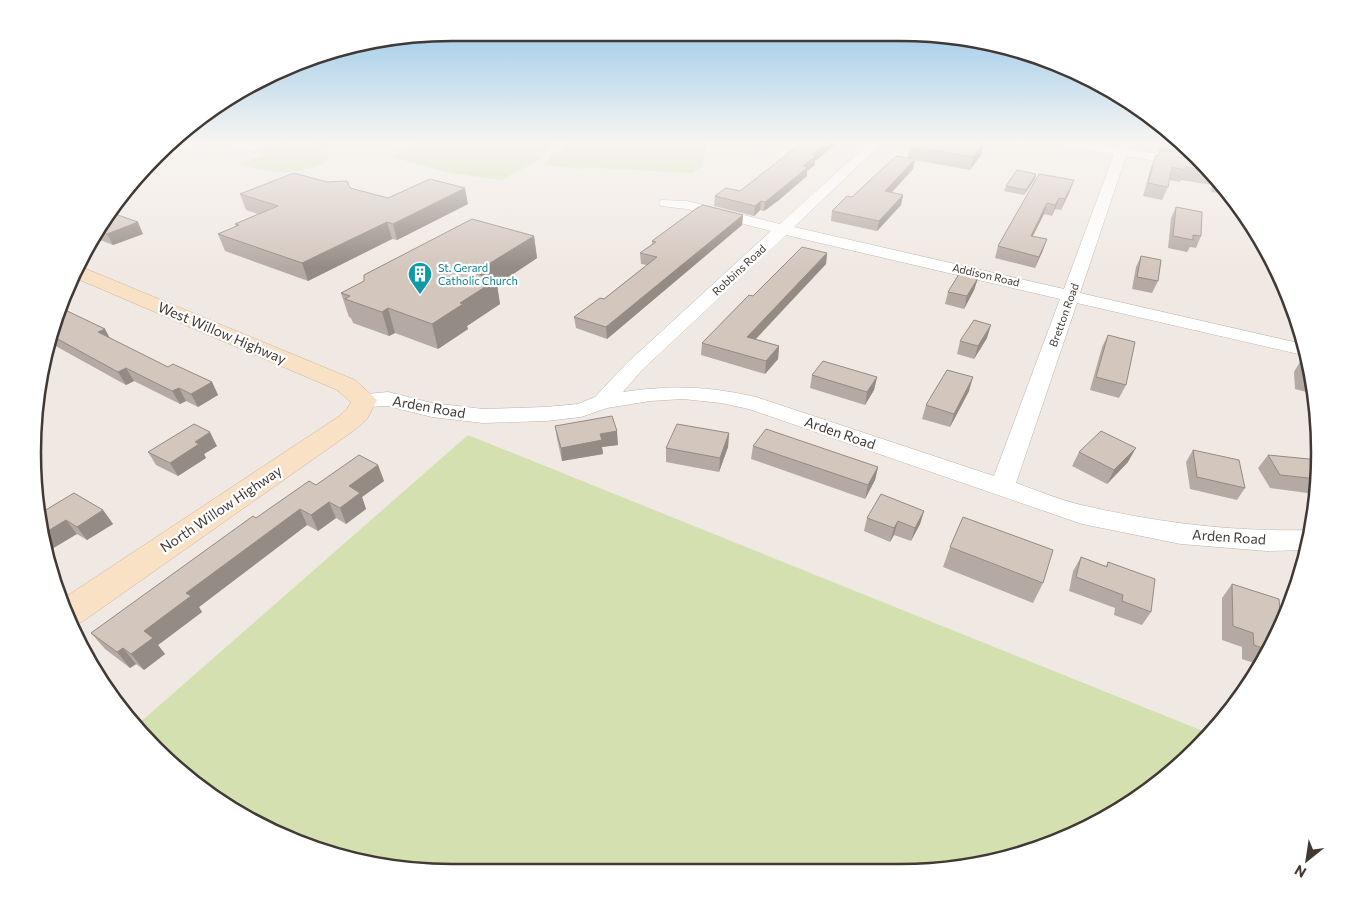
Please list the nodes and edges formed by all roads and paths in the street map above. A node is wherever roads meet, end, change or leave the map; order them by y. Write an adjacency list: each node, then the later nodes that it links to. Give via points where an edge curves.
1 (833, 183): 4 (street, Robbins Road)
2 (1111, 183): 6 (street, Bretton Road)
3 (666, 203): 4 (street, Addison Road)
4 (784, 229): 6 (street, Addison Road); 9 (street, Robbins Road, via 634,367)
5 (83, 274): 8 (street, West Willow Highway, via 346,385)
6 (1072, 295): 7 (street, Addison Road); 10 (street, Bretton Road)
7 (1298, 348)
8 (364, 400): 9 (street, Arden Road, via 388,399 432,410 482,416 581,410); 12 (street, North Willow Highway, via 358,413 347,424)
9 (604, 402): 10 (street, Arden Road, via 684,393 721,396 756,404)
10 (1002, 489): 11 (street, Arden Road, via 1082,515 1181,534 1267,541)
11 (1301, 540)
12 (73, 610)

